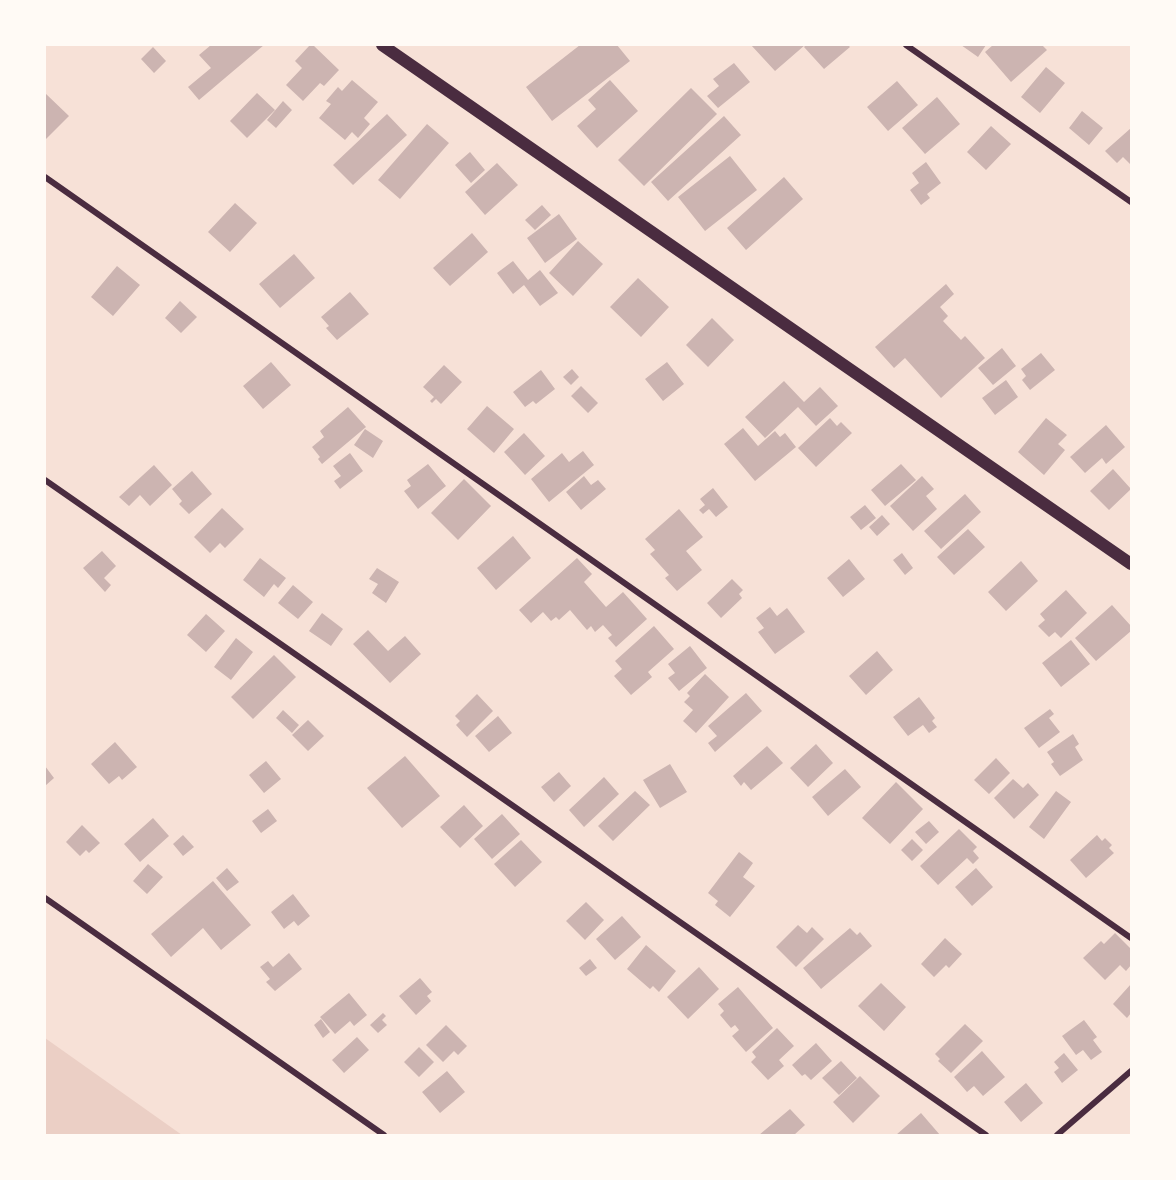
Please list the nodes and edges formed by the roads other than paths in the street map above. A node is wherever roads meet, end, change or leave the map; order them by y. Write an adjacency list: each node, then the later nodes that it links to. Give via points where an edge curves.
1 (382, 45): 6 (main road)
2 (906, 45): 4 (street)
3 (45, 177): 8 (street)
4 (1131, 202)
5 (45, 480): 11 (street)
6 (1131, 564)
7 (45, 898): 10 (street)
8 (1131, 938)
9 (1131, 1071): 12 (street)
10 (384, 1135)
11 (986, 1135)
12 (1057, 1135)

